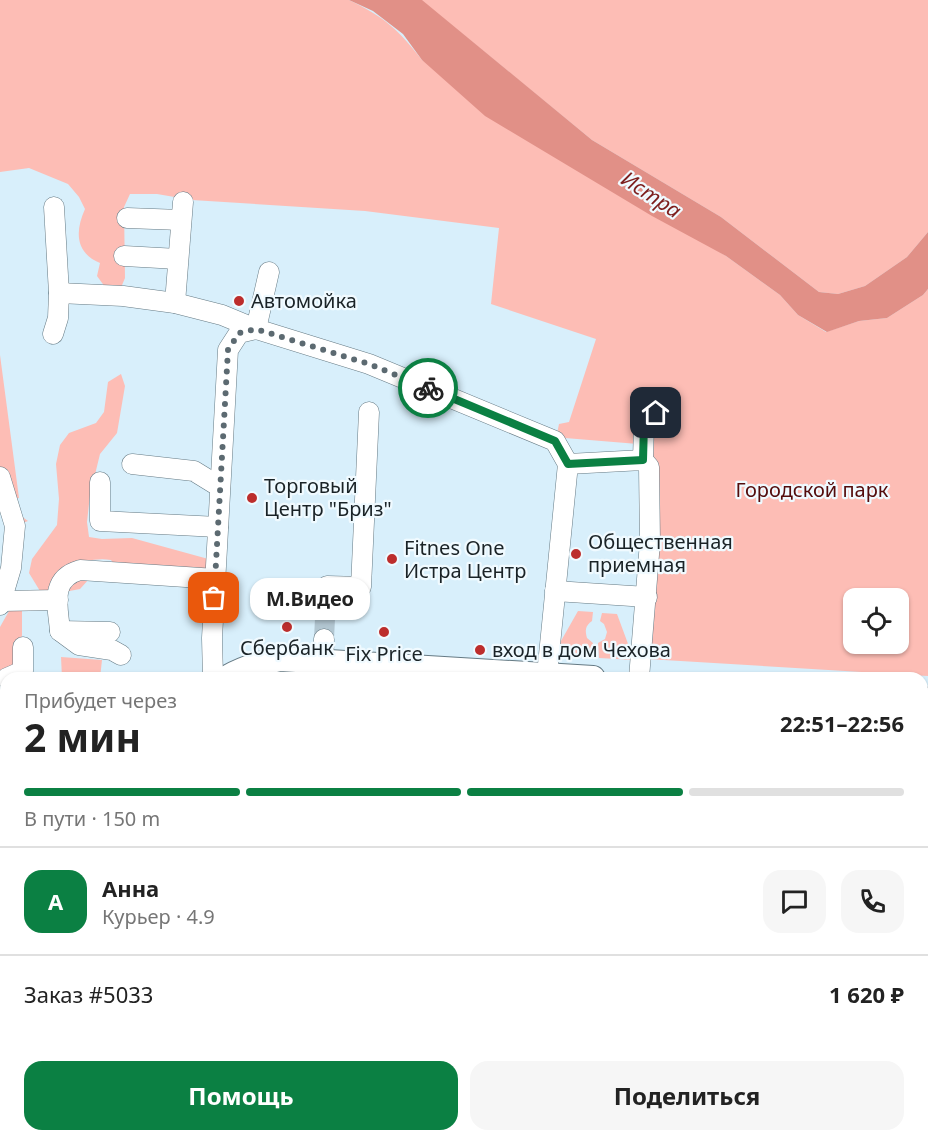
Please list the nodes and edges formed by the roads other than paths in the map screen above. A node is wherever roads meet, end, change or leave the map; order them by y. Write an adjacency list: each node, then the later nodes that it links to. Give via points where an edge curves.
1 (54, 207): 6 (street)
2 (127, 218): 4 (street, via 182,211)
3 (124, 256): 4 (street)
4 (178, 259): 7 (street)
5 (269, 272): 8 (street)
6 (59, 293): 7 (street, via 123,296); 9 (street)
7 (181, 305): 8 (street)
8 (256, 329): 14 (street, via 369,364 555,441); 17 (street, via 239,333 228,350)
9 (53, 334)
10 (369, 412): 22 (street, via 361,587 327,586)
11 (656, 413): 12 (street, via 644,424)
12 (643, 460): 14 (street); 21 (street, via 649,467)
13 (132, 464): 17 (street, via 194,471)
14 (568, 464): 20 (street)
15 (0, 477): 24 (street, via 15,526 11,568)
16 (100, 482): 18 (street, via 100,521)
17 (220, 487): 18 (street)
18 (218, 527): 19 (street)
19 (216, 579): 23 (street, via 80,570 68,574 61,582); 31 (street)
20 (555, 591): 21 (street); 34 (street)
21 (647, 597): 35 (street)
22 (326, 598)
23 (58, 600): 24 (street); 25 (street)
24 (1, 603)
25 (60, 631): 26 (street); 28 (street, via 79,645)
26 (110, 632)
27 (23, 647): 30 (street)
28 (121, 655)
29 (332, 660): 32 (main road, via 280,659); 33 (main road)
30 (20, 672)
31 (213, 672)
32 (238, 672)
33 (427, 672)
34 (547, 672)
35 (640, 672)

